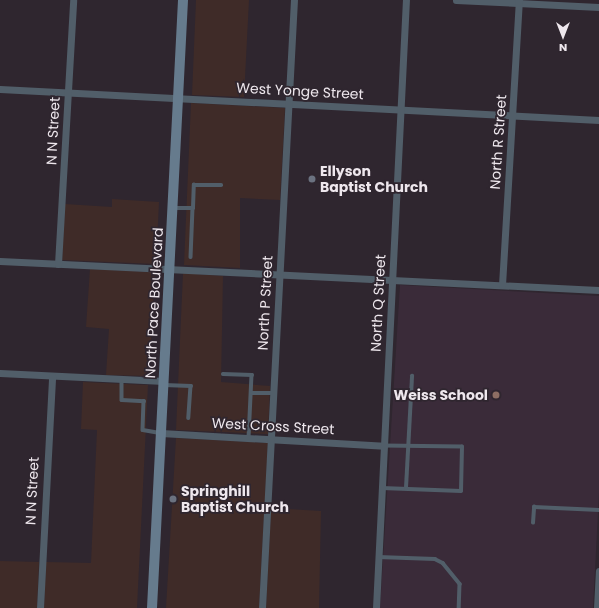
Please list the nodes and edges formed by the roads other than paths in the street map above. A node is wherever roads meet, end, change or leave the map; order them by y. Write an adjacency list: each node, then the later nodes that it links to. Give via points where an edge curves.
1 (73, 0): 9 (street, N N Street)
2 (183, 0): 10 (main road, North Pace Boulevard)
3 (294, 0): 11 (street, North P Street)
4 (406, 0): 12 (street, North Q Street)
5 (456, 0): 6 (street)
6 (519, 2): 7 (street); 13 (street, North R Street)
7 (599, 7)
8 (0, 88): 9 (street, West Yonge Street)
9 (68, 92): 10 (street, West Yonge Street); 20 (street, N N Street)
10 (178, 98): 11 (street, West Yonge Street); 16 (main road, North Pace Boulevard)
11 (289, 104): 12 (street, West Yonge Street); 22 (street, North P Street)
12 (401, 110): 13 (street, West Yonge Street); 23 (street, North Q Street)
13 (513, 116): 14 (street, West Yonge Street); 24 (street, North R Street)
14 (599, 120)
15 (221, 185): 17 (lane, via 194,185)
16 (173, 208): 17 (lane); 21 (main road, North Pace Boulevard)
17 (193, 208): 18 (lane)
18 (191, 257)
19 (0, 261): 20 (street)
20 (58, 264): 21 (street)
21 (170, 268): 22 (street); 31 (main road, North Pace Boulevard)
22 (280, 274): 23 (street); 33 (street, North P Street)
23 (392, 280): 24 (street); 38 (street, North Q Street)
24 (502, 285): 25 (street)
25 (599, 290)
26 (0, 373): 28 (street)
27 (223, 374): 32 (lane, via 252,375)
28 (52, 376): 30 (street); 46 (street, N N Street)
29 (412, 376): 39 (lane)
30 (122, 379): 31 (street); 35 (lane, via 122,400 144,401 143,430)
31 (164, 383): 34 (lane, via 191,386); 35 (main road, North Pace Boulevard)
32 (252, 393): 33 (lane); 36 (lane)
33 (273, 393): 37 (street, North P Street)
34 (189, 418)
35 (161, 433): 36 (street, West Cross Street); 47 (main road, North Pace Boulevard)
36 (249, 438): 37 (street, West Cross Street)
37 (271, 439): 38 (street, West Cross Street); 48 (street, North P Street)
38 (384, 446): 39 (lane); 40 (street, North Q Street)
39 (408, 446): 41 (lane); 41 (lane, via 462,448 461,491)
40 (382, 488): 41 (lane); 44 (street, North Q Street)
41 (406, 488)
42 (599, 510): 43 (lane, via 534,507)
43 (533, 523)
44 (378, 557): 49 (street, North Q Street); 50 (lane, via 435,559 443,563 460,584)
45 (599, 571): 51 (street)
46 (40, 608)
47 (152, 608)
48 (262, 608)
49 (376, 608)
50 (459, 608)
51 (597, 608)

